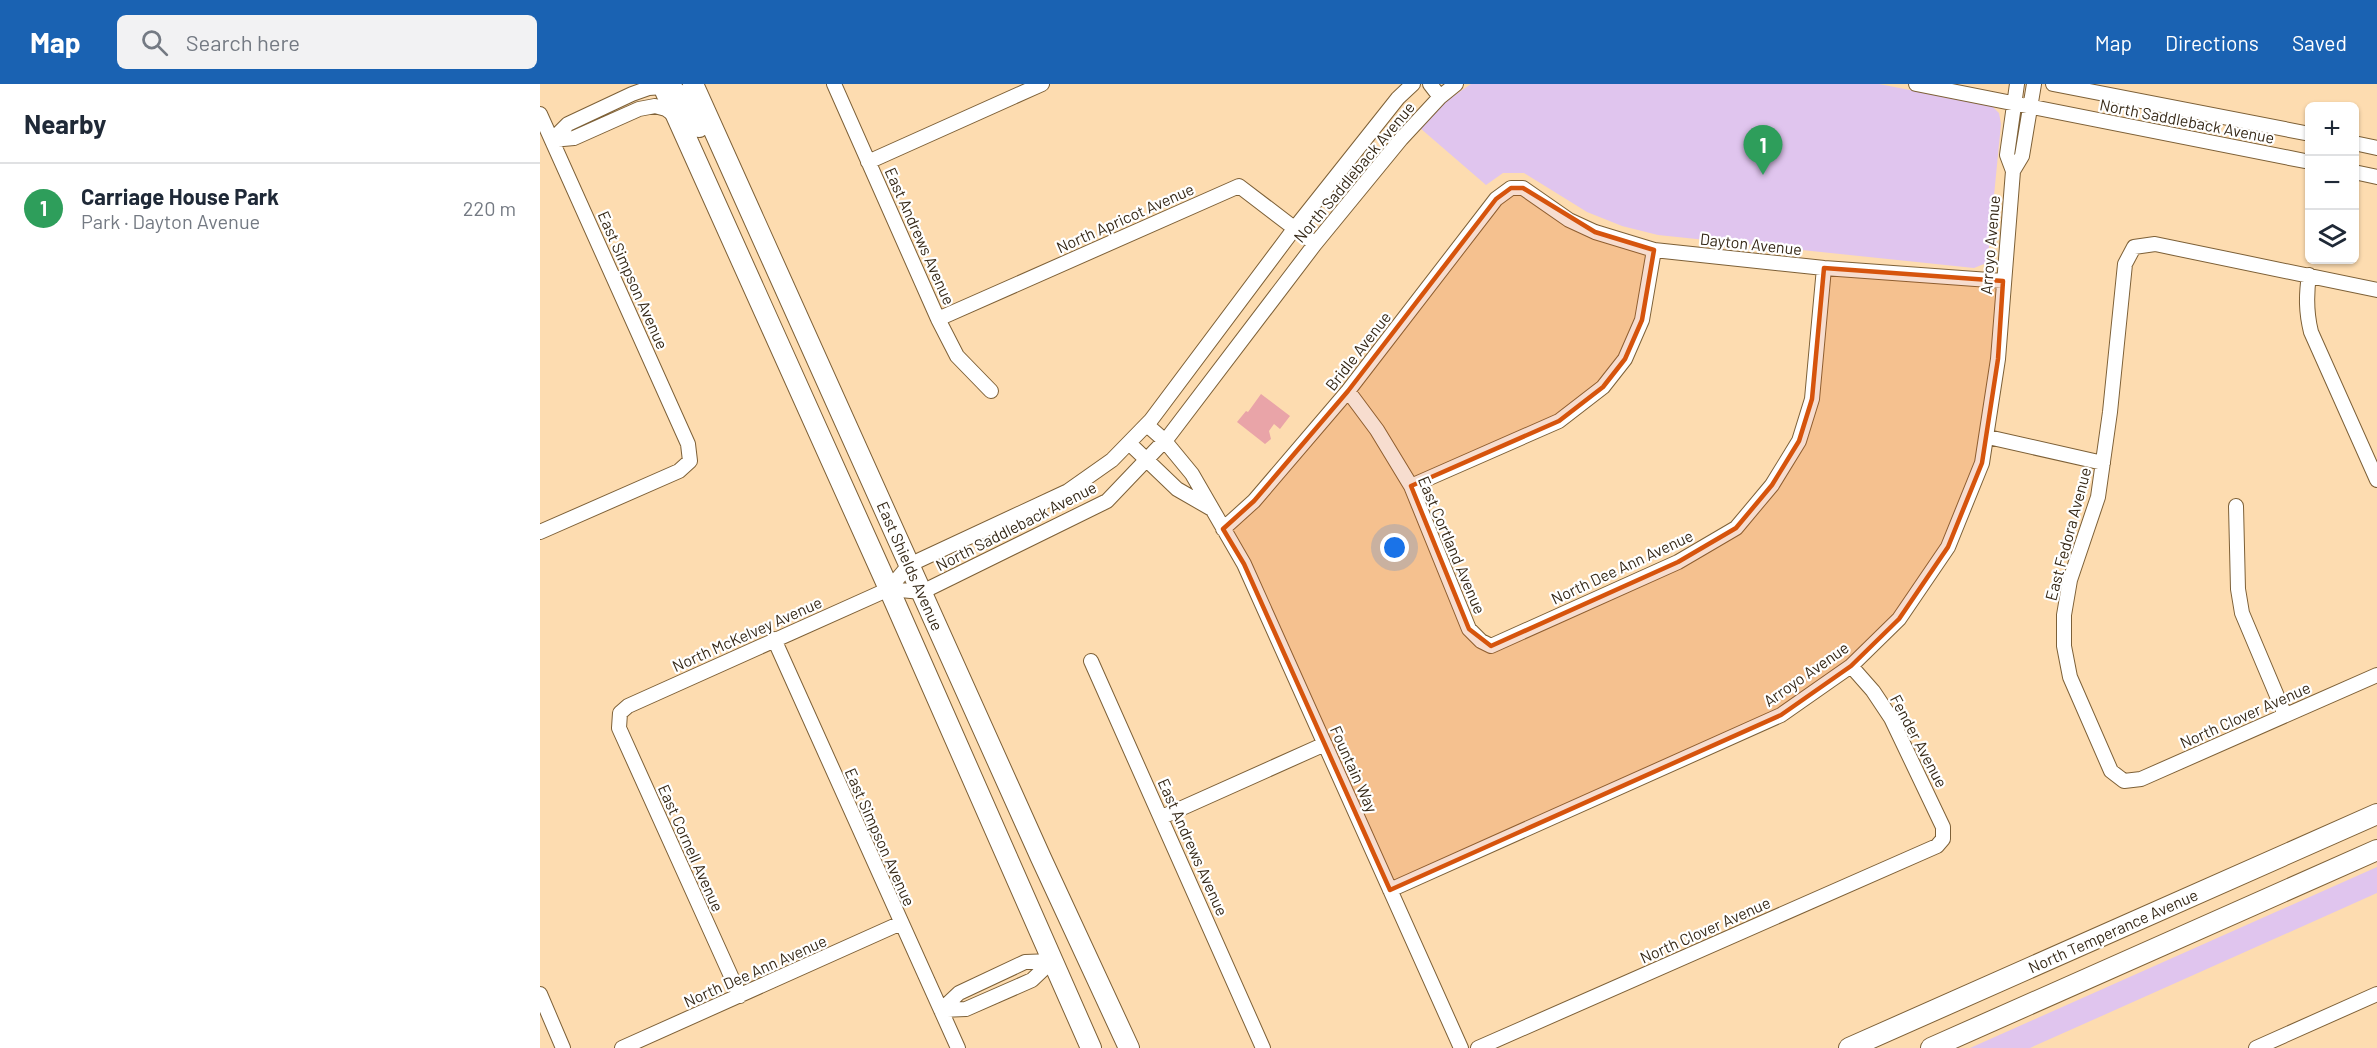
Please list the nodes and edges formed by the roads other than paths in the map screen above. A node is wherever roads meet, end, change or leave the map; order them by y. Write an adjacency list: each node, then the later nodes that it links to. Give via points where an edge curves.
1 (693, 84): 30 (main road, East Shields Avenue)
2 (834, 84): 22 (street, East Andrews Avenue)
3 (1041, 84): 22 (street)
4 (1413, 84): 27 (street, North Saddleback Avenue)
5 (1430, 84): 12 (street)
6 (1456, 84): 12 (street, North Saddleback Avenue)
7 (1916, 84): 13 (street, North Saddleback Avenue)
8 (2017, 84): 13 (street, Arroyo Avenue)
9 (2034, 84): 14 (street, Arroyo Avenue)
10 (2053, 84): 17 (street, North Saddleback Avenue)
11 (663, 86): 16 (main road, East Shields Avenue); 18 (street, via 632,94 568,124); 30 (main road, via 684,97 736,211)
12 (1440, 97): 28 (street, North Saddleback Avenue)
13 (2013, 103): 14 (street, North Saddleback Avenue); 23 (street, Arroyo Avenue, via 2007,155)
14 (2030, 106): 21 (street, North Saddleback Avenue); 23 (street, Arroyo Avenue, via 2022,156)
15 (540, 114): 18 (street, East Simpson Avenue)
16 (677, 117): 18 (street, via 655,106 639,109 574,138); 51 (main road, East Shields Avenue)
17 (2305, 134)
18 (552, 140): 49 (street, East Simpson Avenue, via 688,444 690,461 679,471)
19 (2359, 144): 20 (street)
20 (2377, 148)
21 (2305, 161)
22 (868, 162): 35 (street, East Andrews Avenue)
23 (2013, 171): 33 (street, Arroyo Avenue)
24 (2359, 173): 25 (street)
25 (2377, 177)
26 (1511, 188): 29 (street, Dayton Avenue, via 1523,188 1569,220 1595,232); 37 (street, Bridle Avenue, via 1496,199)
27 (1294, 229): 28 (street, North Apricot Avenue); 35 (street, North Apricot Avenue, via 1239,186); 38 (street, North Saddleback Avenue)
28 (1315, 244): 40 (street, North Saddleback Avenue)
29 (1654, 250): 31 (street, Dayton Avenue); 45 (street, via 1642,320 1625,359 1604,387 1559,421)
30 (772, 257): 50 (main road, East Shields Avenue)
31 (1824, 267): 33 (street, Dayton Avenue); 54 (street, North Dee Ann Avenue, via 1812,399 1799,441 1772,486 1736,528 1678,562)
32 (2309, 276): 34 (street); 43 (street, East Fedora Avenue, via 2155,244 2134,247 2125,264); 44 (street, via 2306,303 2311,332)
33 (2003, 281): 39 (street, Arroyo Avenue)
34 (2377, 290)
35 (938, 319): 36 (street, East Andrews Avenue, via 957,356)
36 (992, 391)
37 (1348, 391): 45 (street, East Cortland Avenue); 48 (street, Bridle Avenue, via 1254,501)
38 (1147, 424): 40 (street, Fountain Way); 41 (street, North Saddleback Avenue)
39 (1988, 437): 43 (street); 56 (street, Arroyo Avenue, via 1982,463 1948,547 1899,619)
40 (1164, 440): 42 (street, North Saddleback Avenue); 47 (street, Fountain Way, via 1192,474)
41 (1129, 443): 42 (street, Fountain Way); 50 (street, North Saddleback Avenue, via 1068,492)
42 (1146, 461): 47 (street, Fountain Way, via 1177,489); 52 (street, North Saddleback Avenue, via 1107,501)
43 (2103, 463): 61 (street, East Fedora Avenue, via 2098,497 2070,580 2064,646 2070,677 2111,771)
44 (2377, 480)
45 (1411, 486): 54 (street, East Cortland Avenue, via 1469,629)
46 (2236, 506): 59 (street, via 2237,580 2242,613)
47 (1210, 508): 48 (street, Fountain Way)
48 (1223, 528): 60 (street, Fountain Way, via 1244,564)
49 (540, 532)
50 (909, 565): 51 (street, North Saddleback Avenue); 52 (main road, East Shields Avenue)
51 (889, 589): 52 (street); 53 (street, North McKelvey Avenue); 68 (main road, East Shields Avenue)
52 (922, 592): 77 (main road, East Shields Avenue)
53 (774, 639): 58 (street, North McKelvey Avenue); 67 (street, East Simpson Avenue)
54 (1491, 646)
55 (1091, 661): 63 (street, East Andrews Avenue)
56 (1851, 666): 64 (street, Fender Avenue, via 1873,691 1896,728 1943,827); 66 (street, Arroyo Avenue, via 1781,715)
57 (2377, 675): 59 (street, North Clover Avenue)
58 (620, 713): 70 (street, East Cornell Avenue, via 619,728)
59 (2285, 715): 61 (street, North Clover Avenue, via 2141,779)
60 (1325, 744): 63 (street); 66 (street, Fountain Way)
61 (2124, 781)
62 (2377, 814): 81 (main road, North Temperance Avenue)
63 (1162, 817): 78 (street, East Andrews Avenue)
64 (1943, 839): 80 (street, North Clover Avenue, via 1937,846)
65 (2377, 850): 82 (main road, North Temperance Avenue)
66 (1390, 890): 79 (street, Fountain Way)
67 (901, 923): 70 (street, North Dee Ann Avenue); 72 (street, East Simpson Avenue)
68 (1052, 961): 72 (street, via 1026,962 958,993); 76 (main road, East Shields Avenue)
69 (540, 994): 73 (street)
70 (740, 996): 74 (street, North Dee Ann Avenue)
71 (2376, 997): 83 (street)
72 (941, 1010): 75 (street, East Simpson Avenue)
73 (563, 1048)
74 (622, 1048)
75 (958, 1048)
76 (1091, 1048)
77 (1129, 1048)
78 (1263, 1048)
79 (1461, 1048)
80 (1478, 1048)
81 (1849, 1048)
82 (1931, 1048)
83 (2256, 1048)

